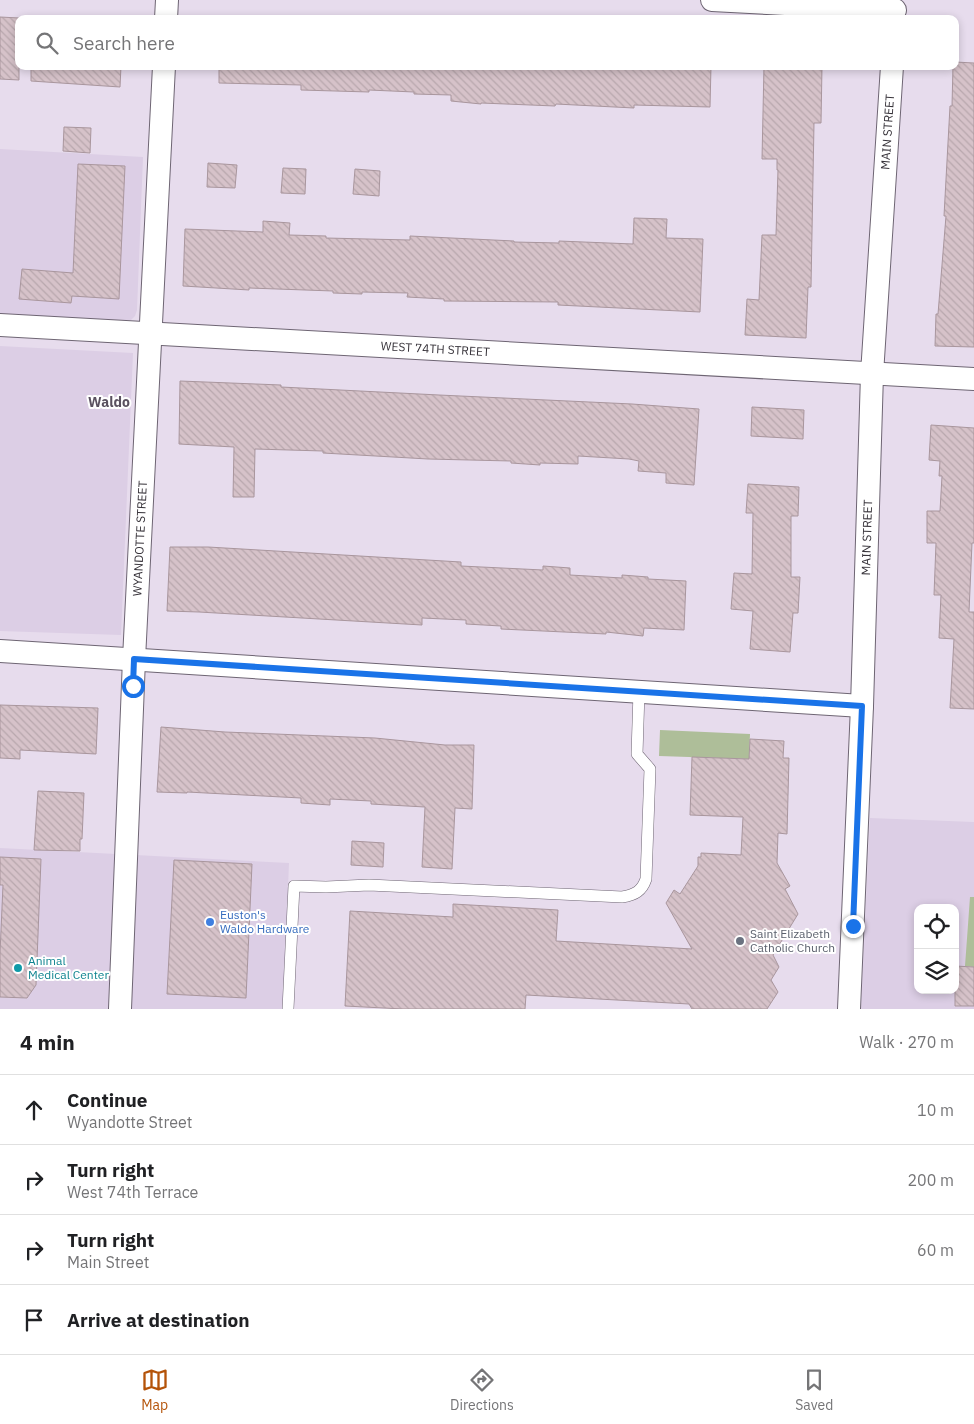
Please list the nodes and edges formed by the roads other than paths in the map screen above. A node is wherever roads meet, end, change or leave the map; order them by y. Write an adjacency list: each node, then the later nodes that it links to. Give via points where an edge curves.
1 (167, 0): 4 (street)
2 (712, 0): 3 (street)
3 (895, 10)
4 (166, 15)
5 (164, 70): 8 (street, WYANDOTTE STREET)
6 (892, 70): 9 (street, MAIN STREET)
7 (0, 326): 8 (street, WEST 74TH STREET)
8 (150, 333): 9 (street, WEST 74TH STREET); 12 (street, WYANDOTTE STREET)
9 (872, 374): 10 (street, WEST 74TH STREET); 14 (street, MAIN STREET)
10 (974, 378)
11 (0, 651): 12 (street)
12 (134, 659): 13 (street); 15 (street, WYANDOTTE STREET)
13 (639, 692): 14 (street); 16 (lane, via 637,754 650,769 646,878 638,893 622,897 370,885 294,886)
14 (862, 706): 17 (street, MAIN STREET)
15 (120, 1009)
16 (288, 1009)
17 (849, 1009)

